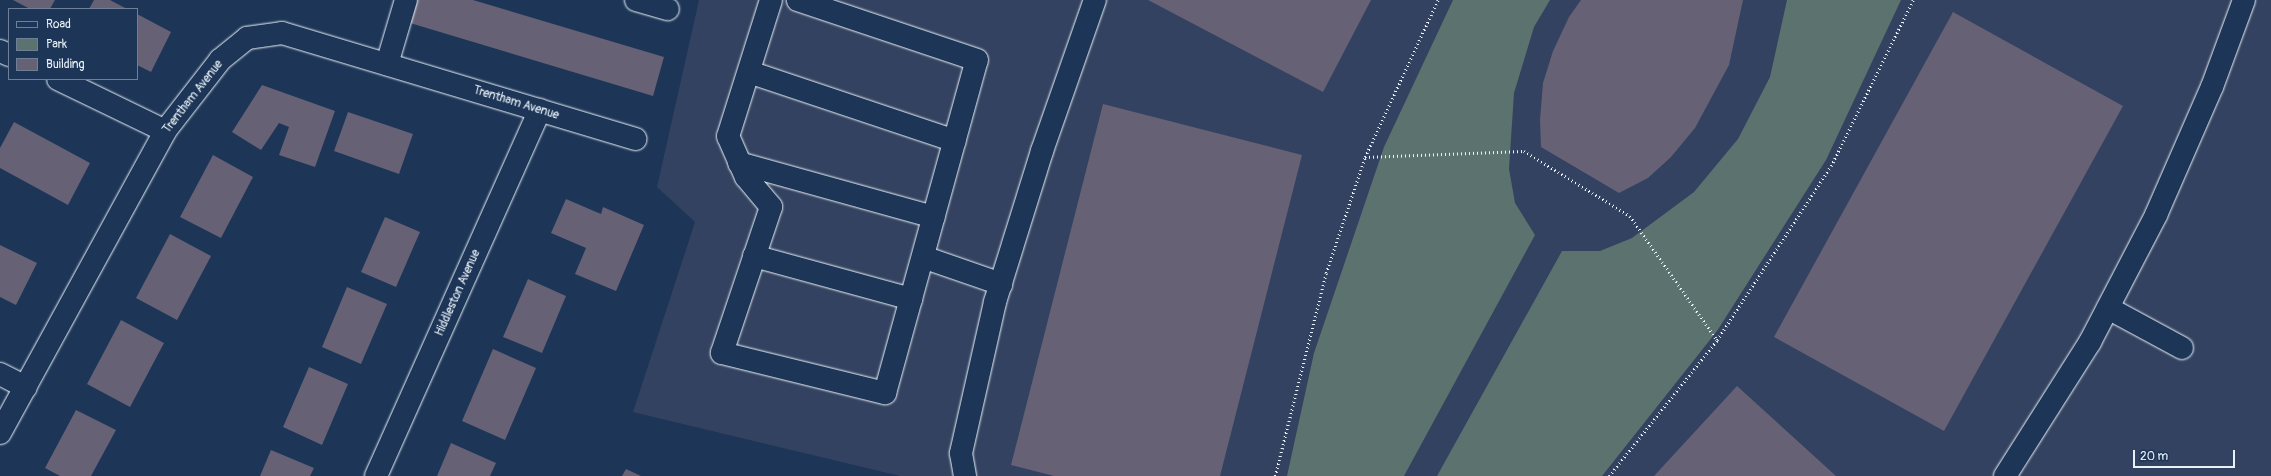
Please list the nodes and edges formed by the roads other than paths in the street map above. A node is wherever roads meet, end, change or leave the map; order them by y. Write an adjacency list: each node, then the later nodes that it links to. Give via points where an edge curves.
1 (406, 0): 8 (street)
2 (636, 0): 7 (street)
3 (771, 0): 9 (street)
4 (798, 0): 14 (street, via 977,60)
5 (1095, 0): 19 (street, via 1042,150)
6 (2244, 0): 21 (street, via 2212,87 2156,215)
7 (668, 9)
8 (387, 64): 11 (street, Trentham Avenue); 12 (street, Trentham Avenue, via 282,33 247,38 220,60)
9 (749, 72): 14 (street); 15 (street, via 728,136)
10 (60, 80): 12 (street)
11 (540, 110): 13 (street, Trentham Avenue); 26 (street, Hiddleston Avenue)
12 (165, 131): 24 (street, Trentham Avenue)
13 (635, 139)
14 (955, 141): 16 (street)
15 (740, 163): 16 (street); 17 (street, via 746,177 771,207)
16 (934, 217): 18 (street)
17 (754, 256): 20 (street); 20 (street, via 722,353 885,393)
18 (923, 257): 19 (street); 20 (street)
19 (1000, 284): 27 (street, via 961,453)
20 (911, 299)
21 (2108, 308): 22 (street); 28 (street, via 2090,342)
22 (2182, 348)
23 (0, 374): 24 (street)
24 (26, 387): 25 (street, Trentham Avenue)
25 (0, 433)
26 (376, 476)
27 (965, 476)
28 (2005, 476)

